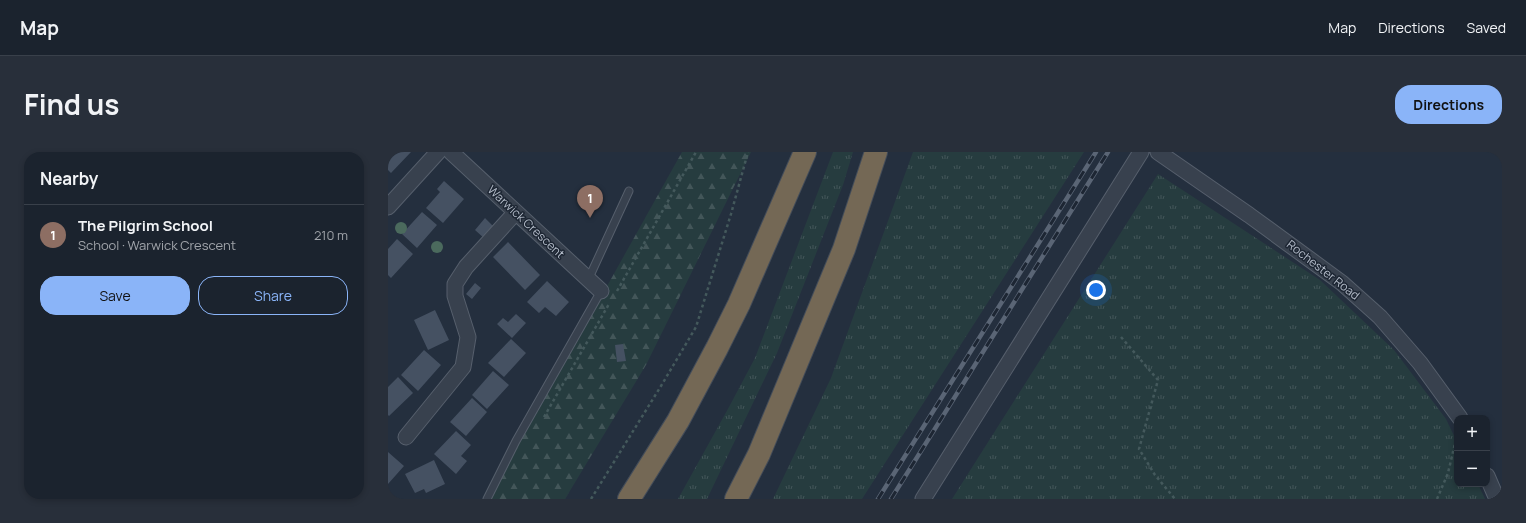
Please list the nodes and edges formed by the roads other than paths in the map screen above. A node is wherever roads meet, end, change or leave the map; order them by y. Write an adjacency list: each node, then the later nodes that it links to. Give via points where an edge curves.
1 (438, 152): 8 (street)
2 (451, 152): 9 (street, Warwick Crescent)
3 (805, 152): 16 (highway, via 739,304 717,348 678,421)
4 (876, 152): 17 (highway, via 844,249 759,454)
5 (1141, 152): 18 (street)
6 (1158, 152): 12 (street, Rochester Road, via 1342,283 1380,317 1420,364)
7 (629, 191): 10 (lane)
8 (388, 206)
9 (515, 212): 10 (street, Warwick Crescent); 13 (street, via 466,267 456,284 456,296 468,337 463,368)
10 (588, 280): 11 (street, Warwick Crescent)
11 (607, 295): 15 (lane, via 516,441)
12 (1458, 415)
13 (406, 437)
14 (1490, 483): 19 (street)
15 (487, 499)
16 (630, 499)
17 (736, 499)
18 (923, 499)
19 (1497, 499)

